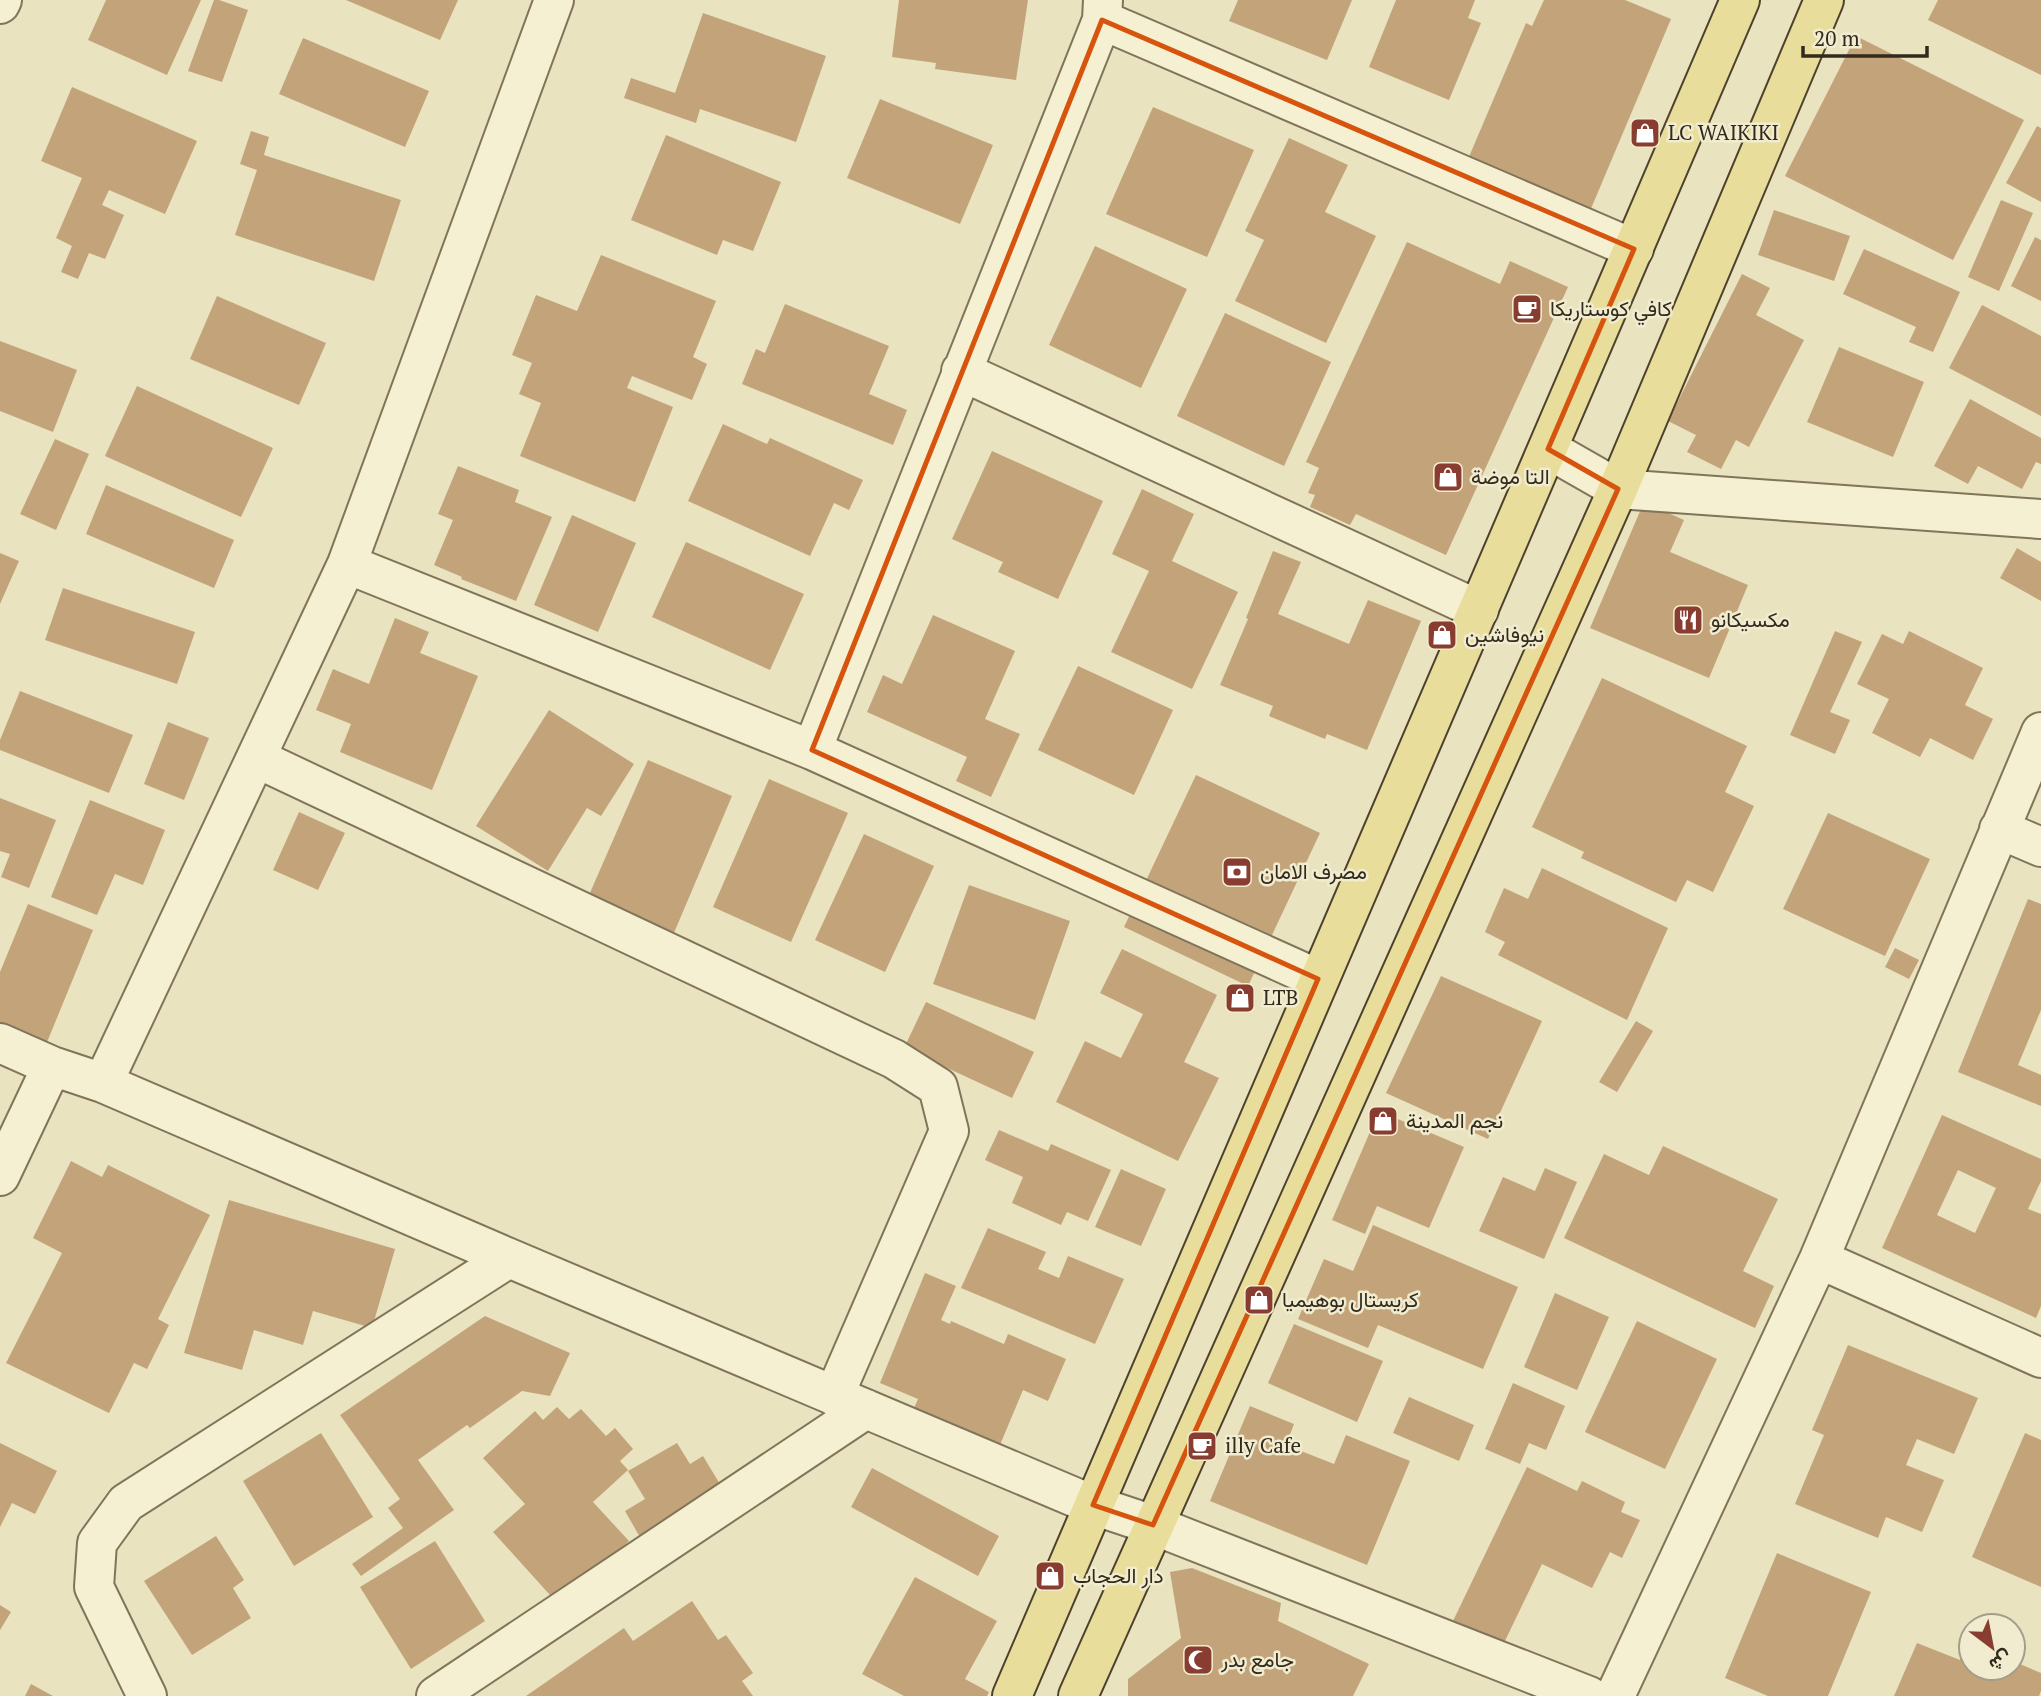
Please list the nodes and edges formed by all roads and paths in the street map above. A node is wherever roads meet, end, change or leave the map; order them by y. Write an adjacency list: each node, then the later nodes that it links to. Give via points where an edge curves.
1 (554, 0): 10 (street)
2 (1740, 0): 5 (main road)
3 (1824, 0): 8 (main road)
4 (1103, 10): 5 (street); 6 (street)
5 (1633, 249): 7 (main road)
6 (961, 371): 11 (street); 13 (street)
7 (1548, 449): 8 (street); 11 (main road)
8 (1618, 489): 9 (street); 27 (main road)
9 (2041, 519)
10 (346, 564): 13 (street); 14 (street)
11 (1479, 610): 17 (main road)
12 (2041, 732): 15 (street)
13 (812, 750): 17 (street)
14 (256, 758): 20 (street); 25 (street, via 894,1059 938,1087 949,1131)
15 (1999, 829): 16 (street); 23 (street)
16 (2041, 847)
17 (1318, 979): 26 (main road)
18 (0, 1043): 19 (street)
19 (52, 1066): 20 (street); 21 (street)
20 (103, 1083): 22 (street)
21 (0, 1176)
22 (509, 1258): 25 (street); 28 (street, via 127,1503 97,1543 94,1587)
23 (1819, 1259): 24 (street); 33 (street)
24 (2041, 1358)
25 (850, 1402): 26 (street); 29 (street)
26 (1093, 1505): 27 (street); 30 (main road)
27 (1153, 1525): 31 (main road); 32 (street)
28 (147, 1696)
29 (436, 1696)
30 (1012, 1696)
31 (1078, 1696)
32 (1589, 1696)
33 (1615, 1696)

